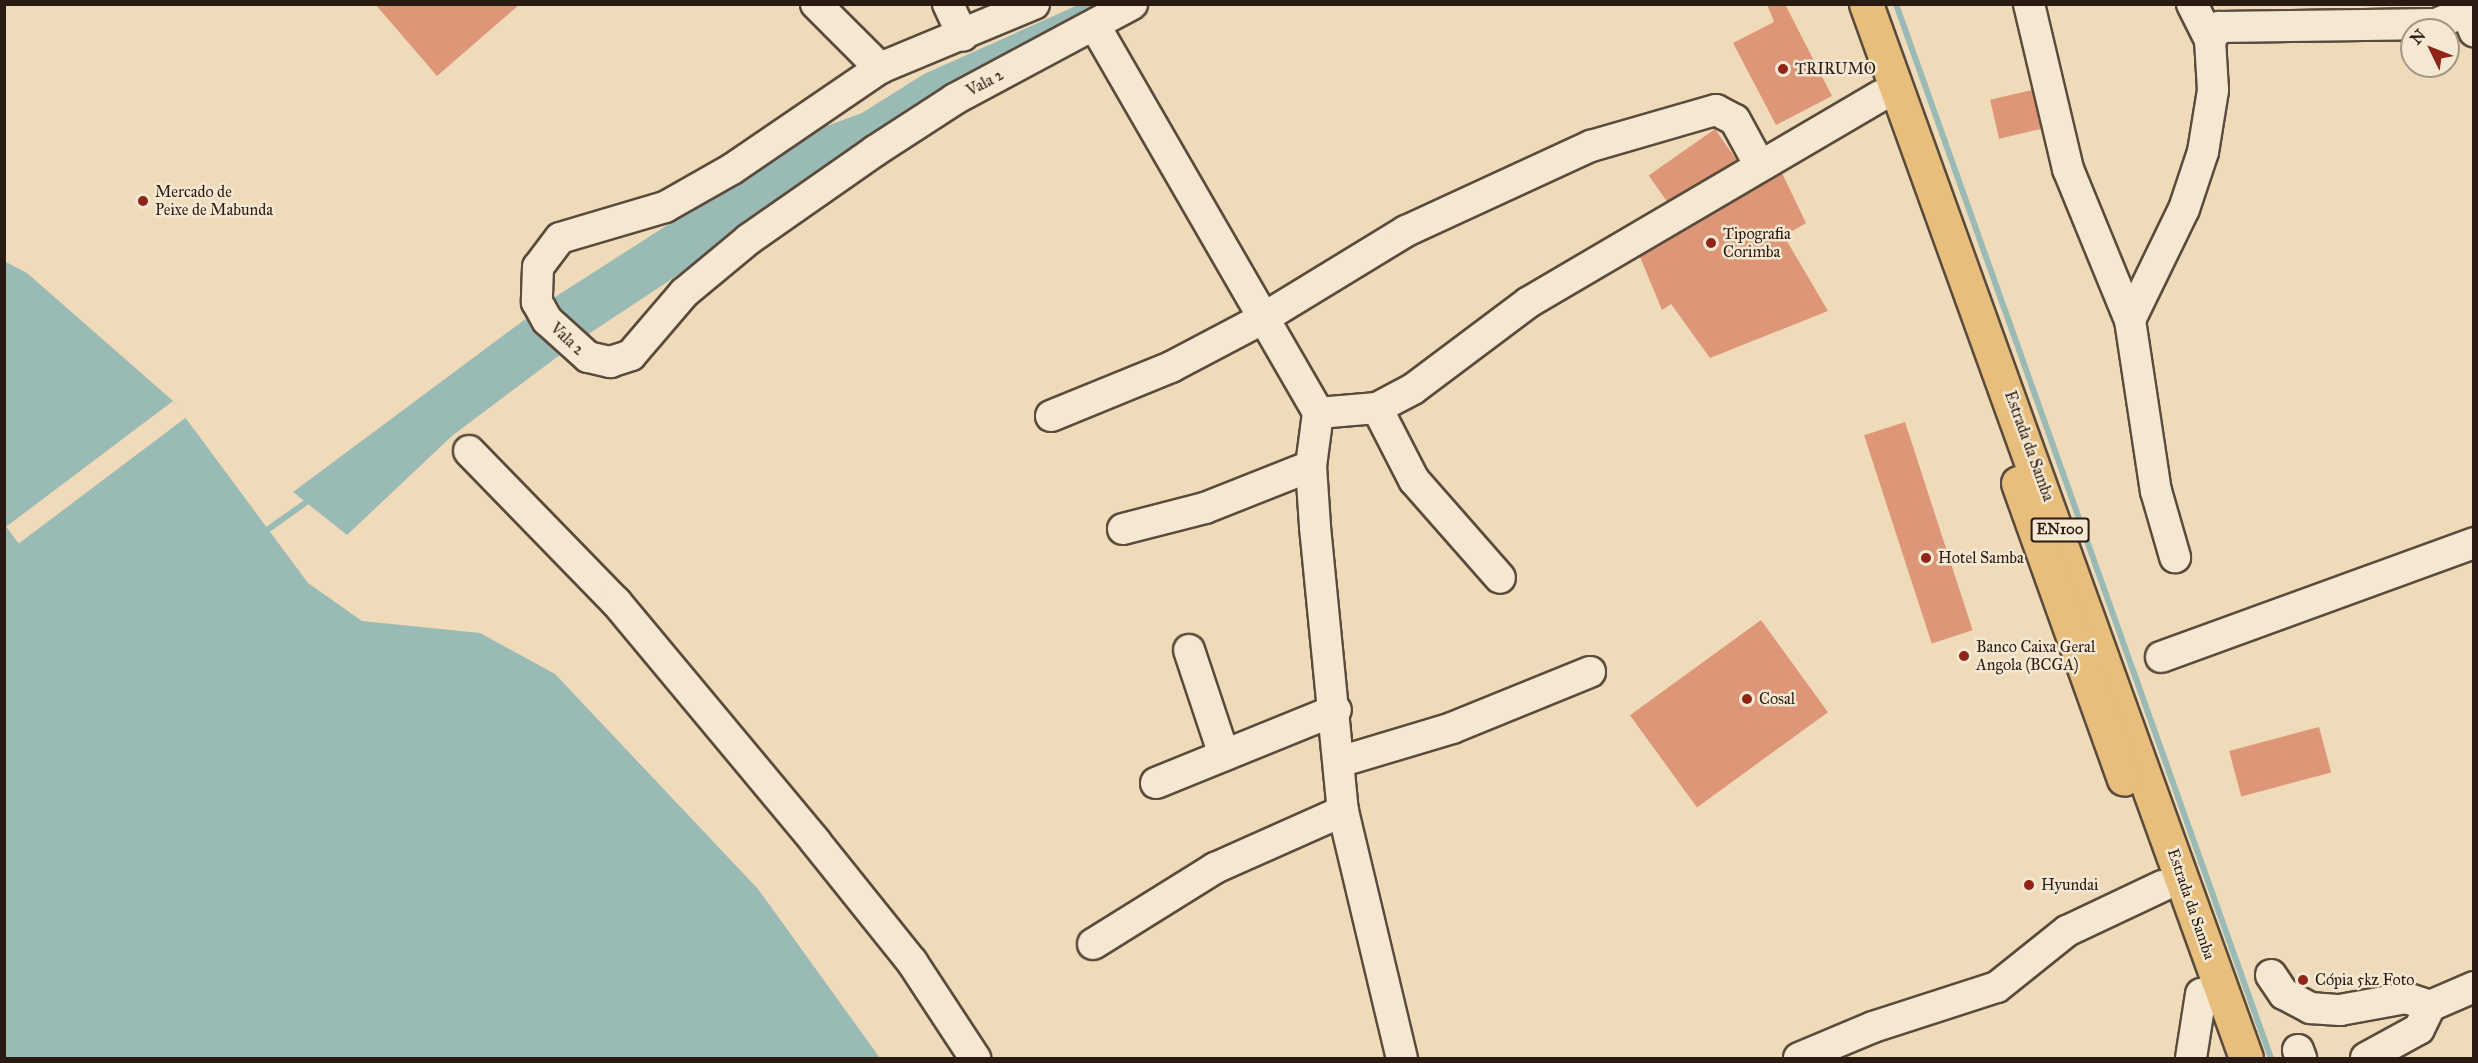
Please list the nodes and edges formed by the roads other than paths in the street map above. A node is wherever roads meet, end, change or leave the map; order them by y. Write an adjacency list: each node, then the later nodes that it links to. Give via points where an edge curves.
1 (816, 4): 13 (street)
2 (948, 4): 11 (street)
3 (1034, 4): 11 (street, Vala 2)
4 (1132, 4): 9 (street, Vala 2)
5 (1845, 4): 14 (main road, Estrada da Samba / EN100)
6 (1866, 4): 46 (main road, Estrada da Samba / EN100)
7 (2029, 4): 17 (street, via 2068,169)
8 (2192, 4): 12 (street)
9 (1095, 26): 13 (street, Vala 2, via 955,99 749,239 684,293 631,355 610,362 588,357 547,320 537,302 538,267 560,238 665,207 732,169); 16 (street)
10 (2474, 31): 12 (street, via 2466,11 2436,24 2226,26)
11 (963, 36): 13 (street, Vala 2)
12 (2210, 40): 17 (street, via 2213,90 2203,152 2184,209)
13 (880, 68)
14 (1881, 96): 15 (street); 35 (main road, Estrada da Samba / EN100)
15 (1761, 166): 16 (street, via 1729,112 1716,110 1633,132 1532,170 1406,231); 18 (street, via 1529,302 1413,390)
16 (1262, 319): 19 (street); 20 (street, via 1171,367)
17 (2130, 320): 25 (street, via 2156,491)
18 (1377, 408): 19 (street); 26 (street, via 1414,480)
19 (1318, 413): 22 (street)
20 (1051, 416)
21 (469, 451): 41 (street, via 616,602 815,841 912,962)
22 (1311, 466): 23 (street, via 1205,508); 30 (street)
23 (1123, 529)
24 (2474, 543): 28 (street)
25 (2175, 557)
26 (1500, 578)
27 (1189, 650): 31 (street)
28 (2161, 657)
29 (1590, 672): 32 (street, via 1452,728)
30 (1336, 710): 31 (street); 32 (street)
31 (1224, 754): 33 (street)
32 (1339, 762): 34 (street)
33 (1156, 783)
34 (1343, 811): 36 (street, via 1215,868); 42 (street)
35 (2162, 886): 39 (main road, Estrada da Samba / EN100); 43 (street, via 2067,931 1997,987 1873,1027)
36 (1093, 944)
37 (2271, 975): 40 (street, via 2284,994 2310,1008 2340,1010 2406,998)
38 (2474, 987): 40 (street)
39 (2201, 994): 44 (street); 45 (main road, Estrada da Samba / EN100)
40 (2430, 1006): 47 (street, via 2419,1029)
41 (975, 1059)
42 (1402, 1059)
43 (1799, 1059)
44 (2191, 1059)
45 (2222, 1059)
46 (2246, 1059)
47 (2366, 1059)

